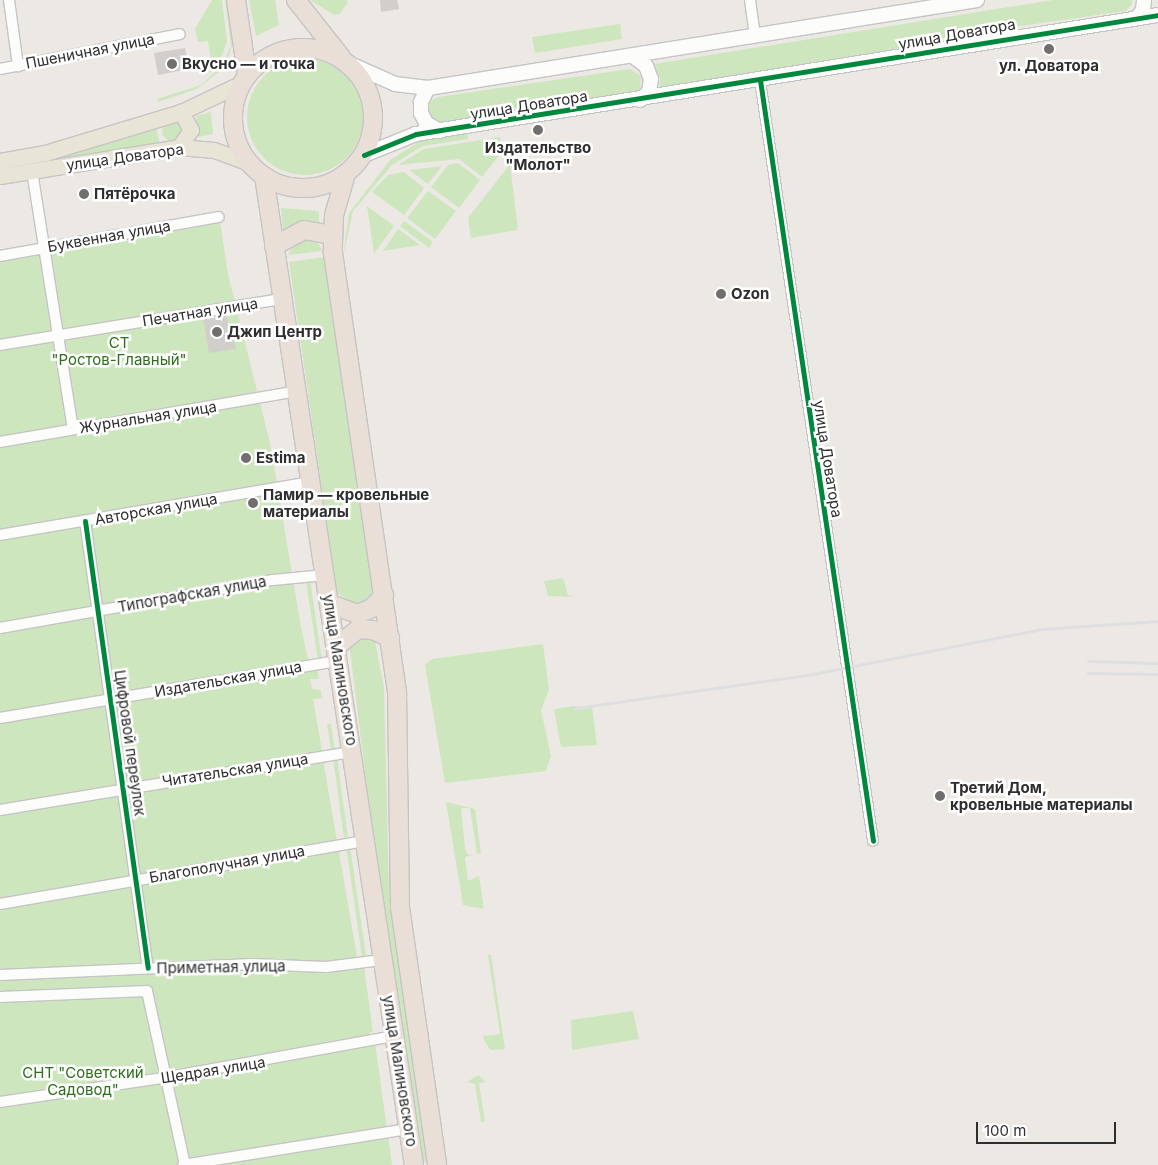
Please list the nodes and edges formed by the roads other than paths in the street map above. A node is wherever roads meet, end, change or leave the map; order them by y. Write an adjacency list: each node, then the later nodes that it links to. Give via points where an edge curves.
1 (9, 0): 13 (street)
2 (236, 0): 15 (highway)
3 (296, 0): 12 (highway)
4 (750, 0): 10 (street)
5 (977, 0): 10 (street, улица Доватора)
6 (1144, 0): 8 (street, via 1143,10)
7 (1158, 15): 8 (street, улица Доватора)
8 (1137, 18): 16 (street, улица Доватора)
9 (180, 34): 13 (street, Пшеничная улица)
10 (755, 38): 11 (street, улица Доватора)
11 (634, 57): 17 (street, улица Доватора); 18 (street, via 646,66 651,79 649,92)
12 (346, 61): 15 (highway, via 312,47 283,50 260,61); 17 (street, улица Доватора, via 395,84); 22 (highway, via 367,85 374,108 371,138)
13 (18, 66): 14 (street, Пшеничная улица)
14 (0, 69)
15 (244, 79): 19 (main road, улица Доватора); 24 (highway, via 235,98 233,127)
16 (760, 80): 18 (street, улица Доватора); 56 (street, улица Доватора)
17 (428, 88): 20 (street, via 421,102 421,113 426,123)
18 (640, 100): 20 (street, улица Доватора)
19 (181, 112): 21 (main road, via 191,130); 23 (main road, улица Доватора, via 45,153)
20 (440, 131): 22 (street, улица Доватора, via 398,139)
21 (179, 147): 24 (main road, улица Доватора, via 214,150); 25 (main road, улица Доватора)
22 (364, 154): 26 (highway)
23 (0, 161)
24 (249, 163): 28 (highway)
25 (32, 171): 27 (main road, улица Доватора); 32 (street)
26 (346, 174): 28 (highway, via 305,188); 30 (highway, улица Малиновского)
27 (0, 176)
28 (264, 176): 31 (highway, улица Малиновского)
29 (219, 217): 32 (street, Буквенная улица)
30 (332, 235): 31 (highway, via 304,230); 44 (highway, улица Малиновского)
31 (274, 246): 34 (highway, улица Малиновского)
32 (45, 248): 33 (street, Буквенная улица); 35 (street)
33 (0, 256)
34 (282, 299): 35 (street, Печатная улица); 37 (highway, улица Малиновского)
35 (59, 335): 36 (street, Печатная улица); 38 (street)
36 (0, 345)
37 (297, 392): 38 (street, Журнальная улица); 40 (highway, улица Малиновского)
38 (73, 429): 39 (street, Журнальная улица)
39 (0, 442)
40 (311, 482): 41 (street, Авторская улица); 43 (highway, улица Малиновского)
41 (86, 521): 42 (street, Авторская улица); 46 (street, Цифровой переулок)
42 (0, 535)
43 (325, 575): 45 (highway, улица Малиновского); 46 (street, Типографская улица)
44 (384, 596): 45 (highway, via 358,614); 48 (highway, улица Малиновского)
45 (330, 604): 49 (highway, улица Малиновского)
46 (99, 610): 47 (street, Типографская улица); 50 (street, Цифровой переулок)
47 (0, 628)
48 (390, 638): 49 (highway, via 363,629 350,633); 69 (highway, улица Малиновского, via 398,716 400,907)
49 (337, 654): 50 (street, Издательская улица); 52 (highway, улица Малиновского)
50 (112, 698): 51 (street, Издательская улица); 53 (street, Цифровой переулок)
51 (0, 718)
52 (352, 752): 53 (street, Читательская улица); 55 (highway, улица Малиновского)
53 (124, 789): 54 (street, Читательская улица); 57 (street, Цифровой переулок)
54 (0, 810)
55 (364, 840): 57 (street, Благополучная улица); 59 (highway, улица Малиновского)
56 (873, 841)
57 (138, 880): 58 (street, Благополучная улица); 60 (street, Цифровой переулок)
58 (0, 904)
59 (382, 960): 60 (street, Приметная улица, via 326,966 252,964); 63 (highway, улица Малиновского)
60 (148, 968): 61 (street, Приметная улица)
61 (0, 975)
62 (0, 997): 64 (street, via 147,991)
63 (395, 1036): 64 (street, Щедрая улица); 66 (highway, улица Малиновского)
64 (164, 1078): 65 (street, Щедрая улица); 67 (street)
65 (0, 1102)
66 (409, 1129): 67 (street); 68 (highway, улица Малиновского)
67 (184, 1165)
68 (414, 1165)
69 (436, 1165)

